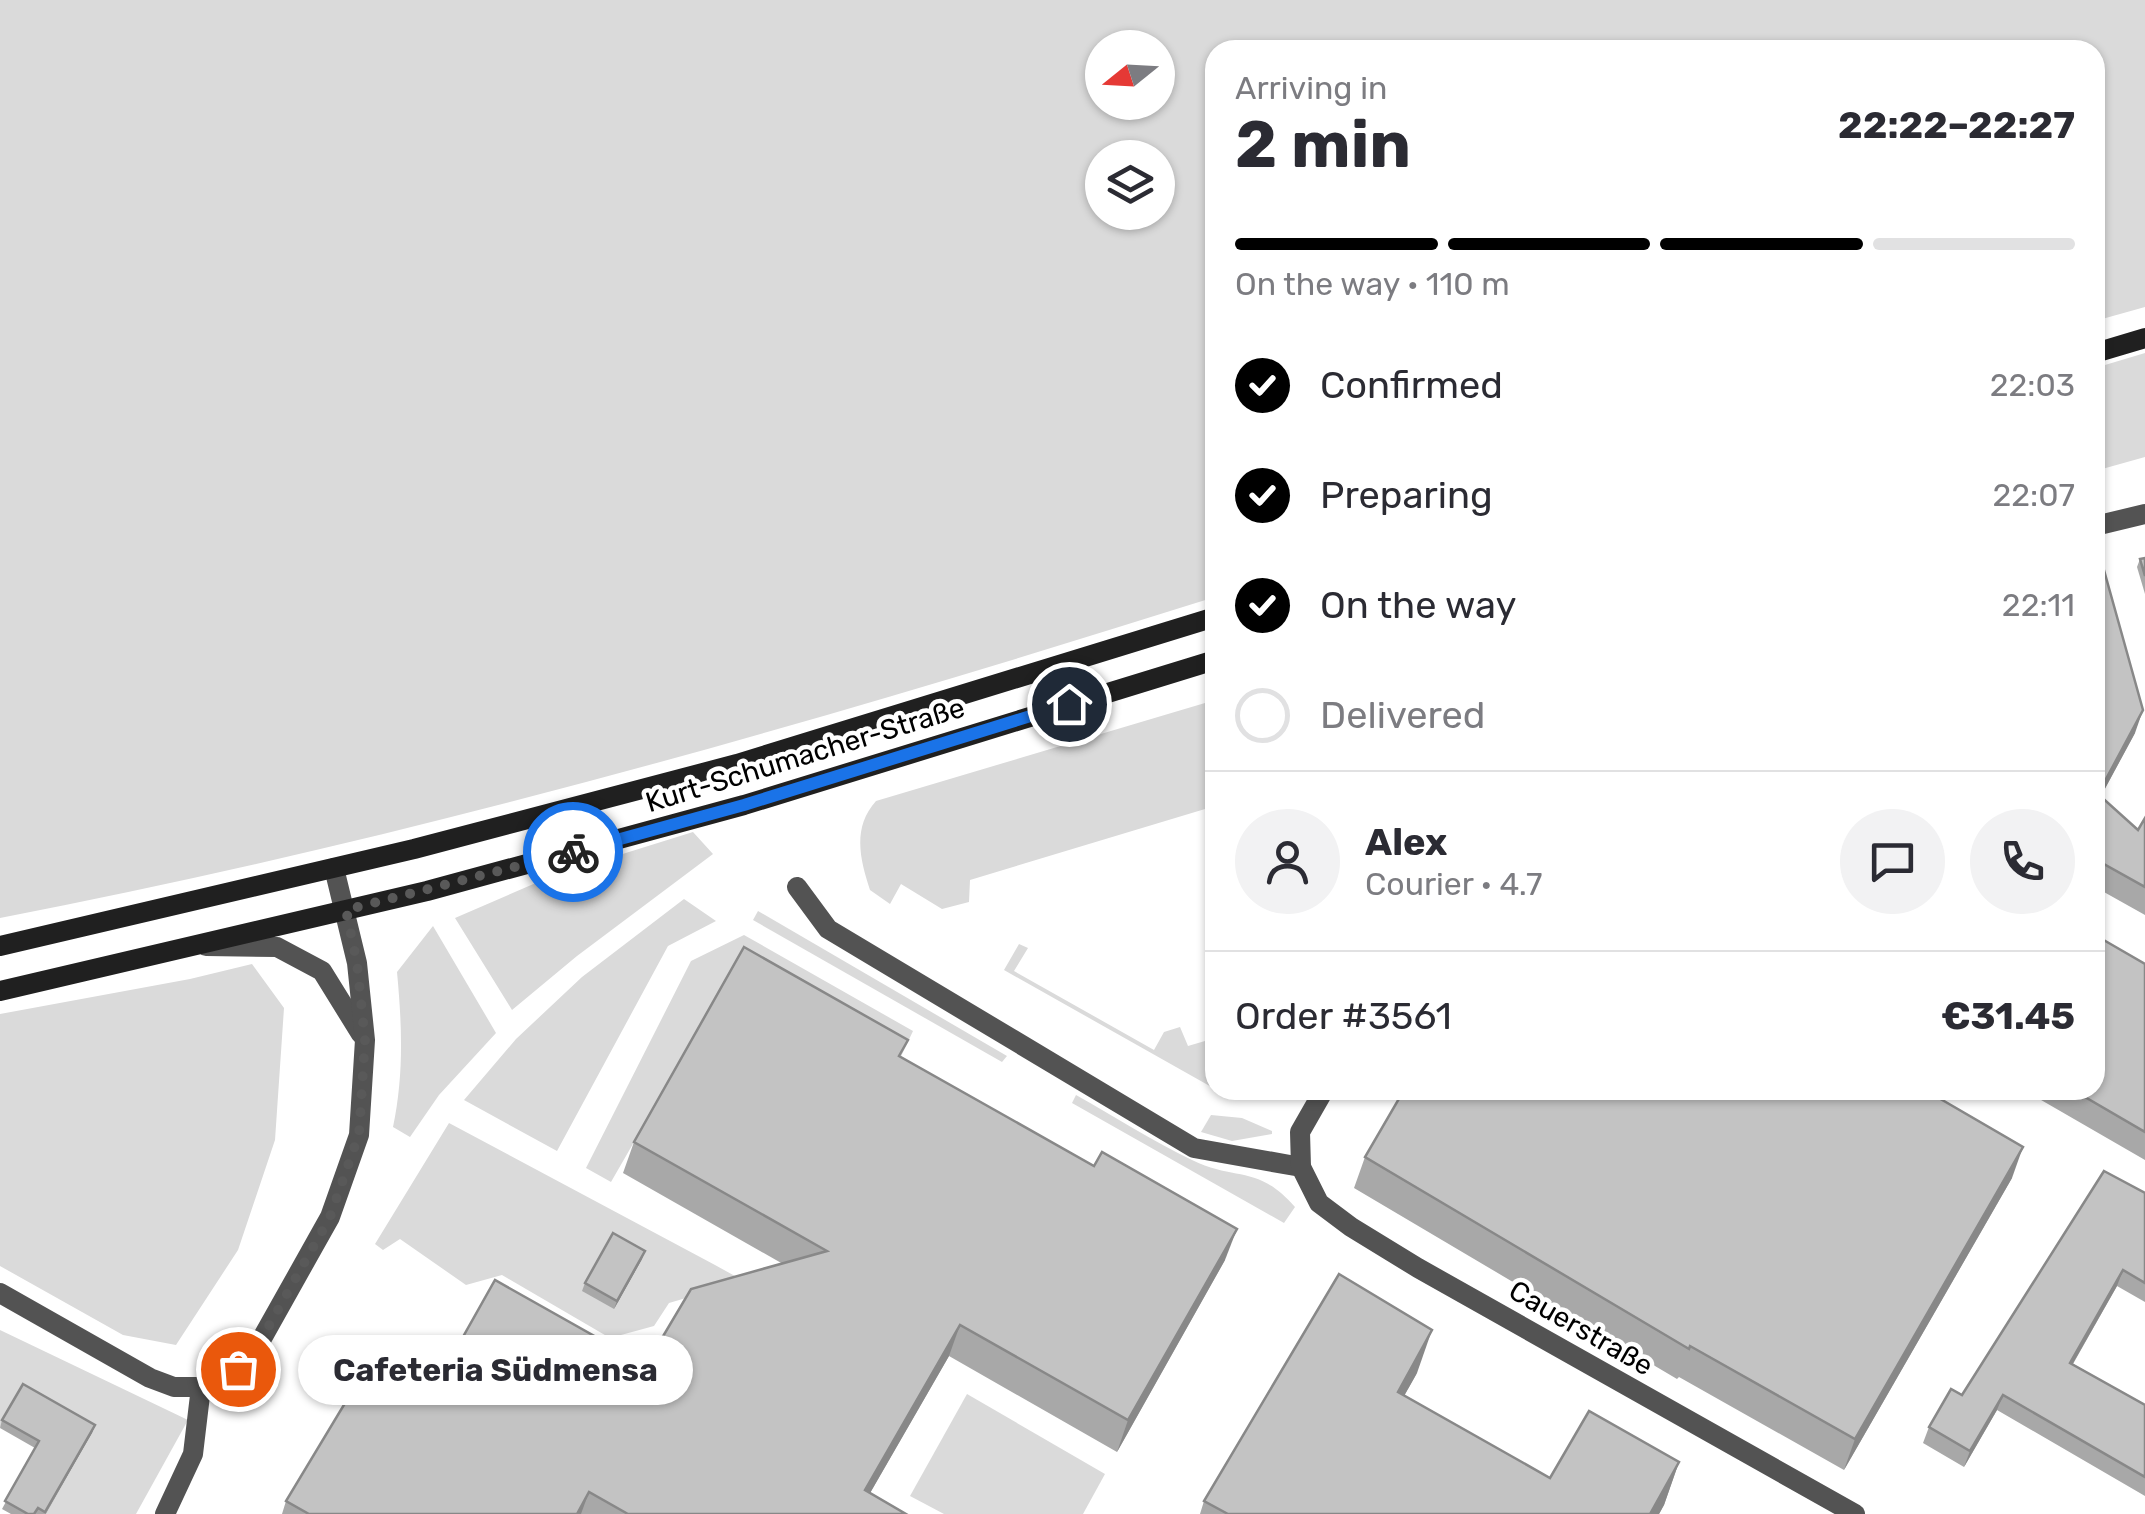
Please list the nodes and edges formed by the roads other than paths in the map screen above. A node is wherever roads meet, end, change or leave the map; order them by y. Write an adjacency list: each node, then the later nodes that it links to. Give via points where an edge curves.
1 (2145, 338): 2 (main road)
2 (2105, 351)
3 (2145, 514): 4 (street)
4 (2105, 524)
5 (1205, 620): 7 (main road, Kurt-Schumacher-Straße, via 737,764)
6 (1205, 663): 9 (main road, Kurt-Schumacher-Straße, via 744,805)
7 (334, 868): 9 (street); 10 (main road, Kurt-Schumacher-Straße)
8 (797, 887): 15 (street, via 828,929 1194,1148)
9 (346, 910): 11 (main road, Kurt-Schumacher-Straße); 13 (street)
10 (0, 946)
11 (192, 946): 12 (main road, Kurt-Schumacher-Straße); 13 (street, via 277,947 322,971)
12 (0, 991)
13 (365, 1040): 17 (street, via 359,1134 330,1217 256,1349 238,1369)
14 (1318, 1100): 15 (street, via 1300,1132)
15 (1301, 1166): 18 (street, Cauerstraße, via 1318,1203 1370,1240)
16 (0, 1293): 17 (street, via 150,1378)
17 (201, 1387): 19 (street, via 194,1454)
18 (1831, 1508): 20 (street, Cauerstraße)
19 (164, 1514)
20 (1854, 1514)

